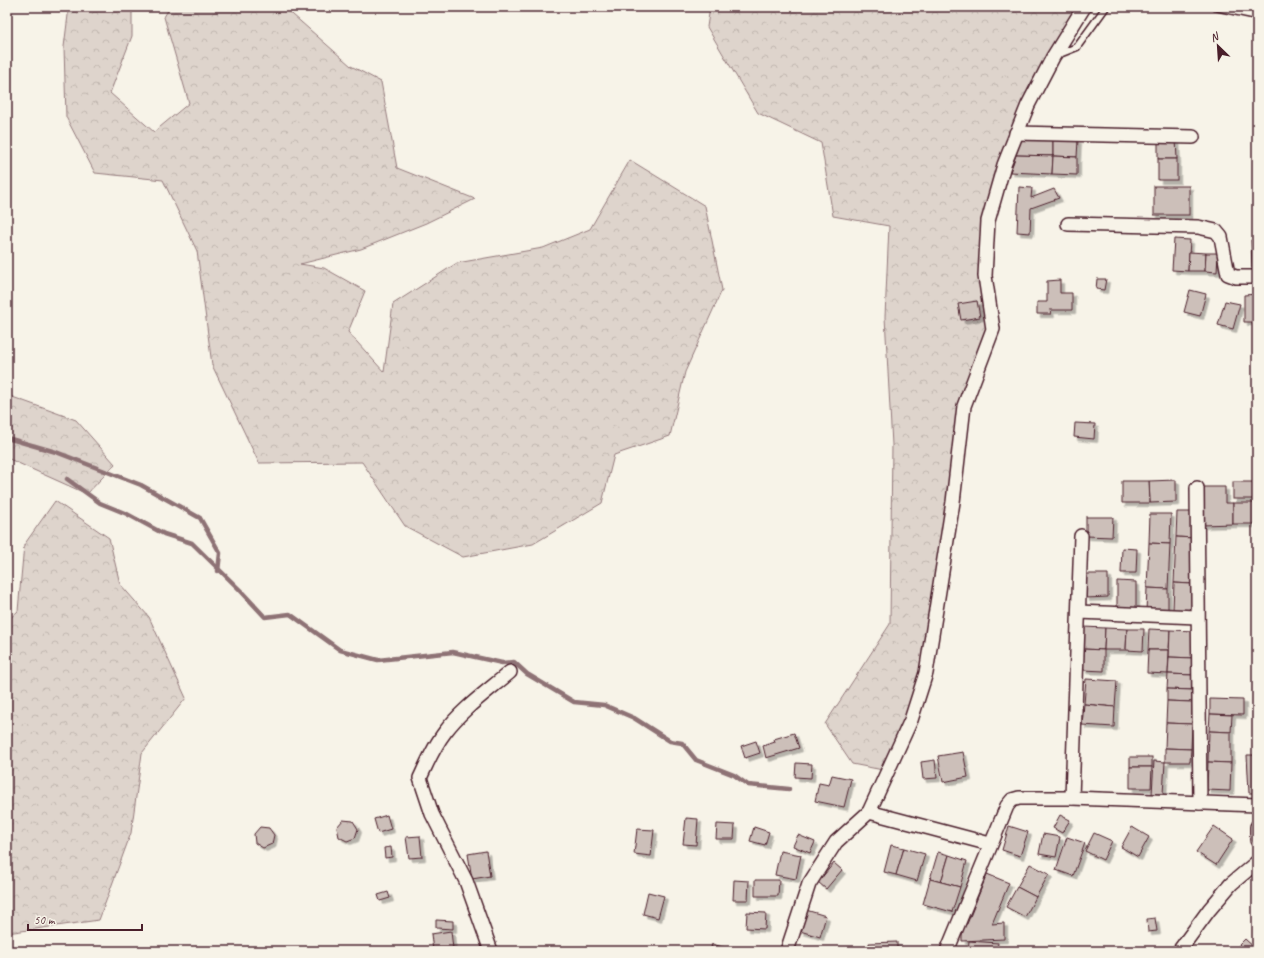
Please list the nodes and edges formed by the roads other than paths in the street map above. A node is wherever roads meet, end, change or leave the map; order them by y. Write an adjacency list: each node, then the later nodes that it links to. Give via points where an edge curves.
1 (1084, 7): 5 (street)
2 (1106, 7): 5 (lane, via 1077,47)
3 (1215, 7): 4 (lane)
4 (1257, 16)
5 (1053, 57): 6 (street)
6 (1016, 133): 7 (street); 18 (street, via 988,221 985,276 993,330 964,406 953,502 926,673 911,720)
7 (1193, 137)
8 (1068, 224): 9 (street, via 1198,227 1216,231 1221,237 1228,274 1236,277)
9 (1257, 277)
10 (1197, 488): 13 (street)
11 (1081, 536): 12 (street)
12 (1079, 612): 13 (street); 15 (street)
13 (1197, 617): 16 (street, via 1200,672)
14 (510, 672): 23 (street, via 445,732 420,778 432,814 466,881)
15 (1072, 798): 16 (street); 21 (street, via 1012,800)
16 (1200, 803): 17 (street)
17 (1257, 805)
18 (869, 812): 21 (street); 24 (street, via 836,842 809,884)
19 (1257, 827): 20 (street)
20 (1257, 840)
21 (990, 844): 25 (street)
22 (1257, 862): 26 (street, via 1231,884)
23 (491, 951)
24 (787, 951)
25 (947, 951)
26 (1179, 951)

